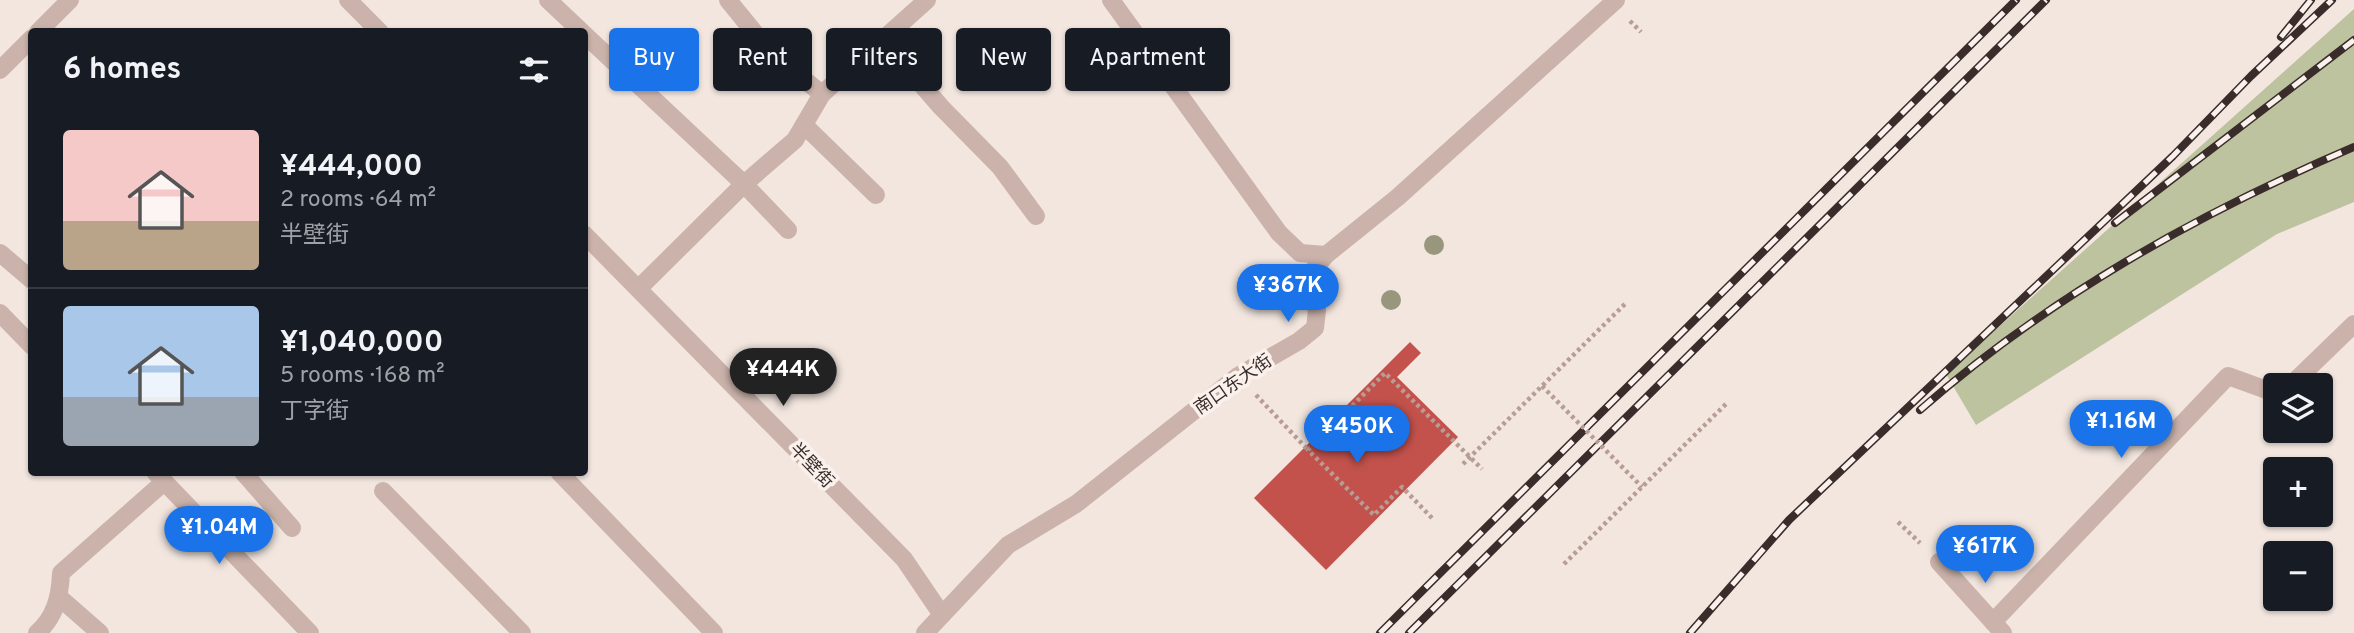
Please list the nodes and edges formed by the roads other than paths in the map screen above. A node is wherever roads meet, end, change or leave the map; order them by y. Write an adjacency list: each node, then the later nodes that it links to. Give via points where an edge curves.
1 (70, 0): 8 (street)
2 (348, 0): 9 (street)
3 (548, 0): 10 (street)
4 (728, 0): 17 (street, via 771,53)
5 (927, 0): 11 (street)
6 (1111, 0): 25 (street, via 1279,233 1300,253)
7 (1613, 1): 25 (street, 南口东大街, via 1398,197)
8 (42, 28)
9 (376, 28)
10 (578, 28)
11 (896, 28)
12 (588, 38): 19 (street)
13 (28, 42): 14 (street)
14 (0, 70)
15 (826, 90): 17 (street)
16 (927, 91): 21 (street, via 1000,167)
17 (822, 94): 18 (street)
18 (804, 125): 19 (street, via 795,139); 20 (street)
19 (744, 184): 22 (street); 27 (street)
20 (876, 195)
21 (1036, 216)
22 (788, 230)
23 (588, 238): 27 (street, 半壁街)
24 (0, 253): 26 (street)
25 (1326, 255): 40 (street, 南口东大街, via 1310,274 1309,291 1317,310 1314,328 1238,376 1076,504 1008,545)
26 (28, 277)
27 (639, 288): 40 (street, 半壁街, via 904,559)
28 (0, 313): 30 (street)
29 (2354, 324): 31 (street)
30 (28, 342)
31 (2303, 373)
32 (2263, 389): 41 (street, via 2228,376)
33 (246, 476): 37 (street)
34 (563, 476): 46 (street)
35 (159, 477): 39 (street, via 61,573); 44 (street)
36 (383, 491): 45 (street)
37 (292, 528)
38 (1939, 562): 41 (street)
39 (60, 597): 42 (street); 43 (street)
40 (942, 615): 47 (street, 南口东大街)
41 (1998, 628)
42 (37, 633)
43 (100, 633)
44 (310, 633)
45 (522, 633)
46 (715, 633)
47 (925, 633)

